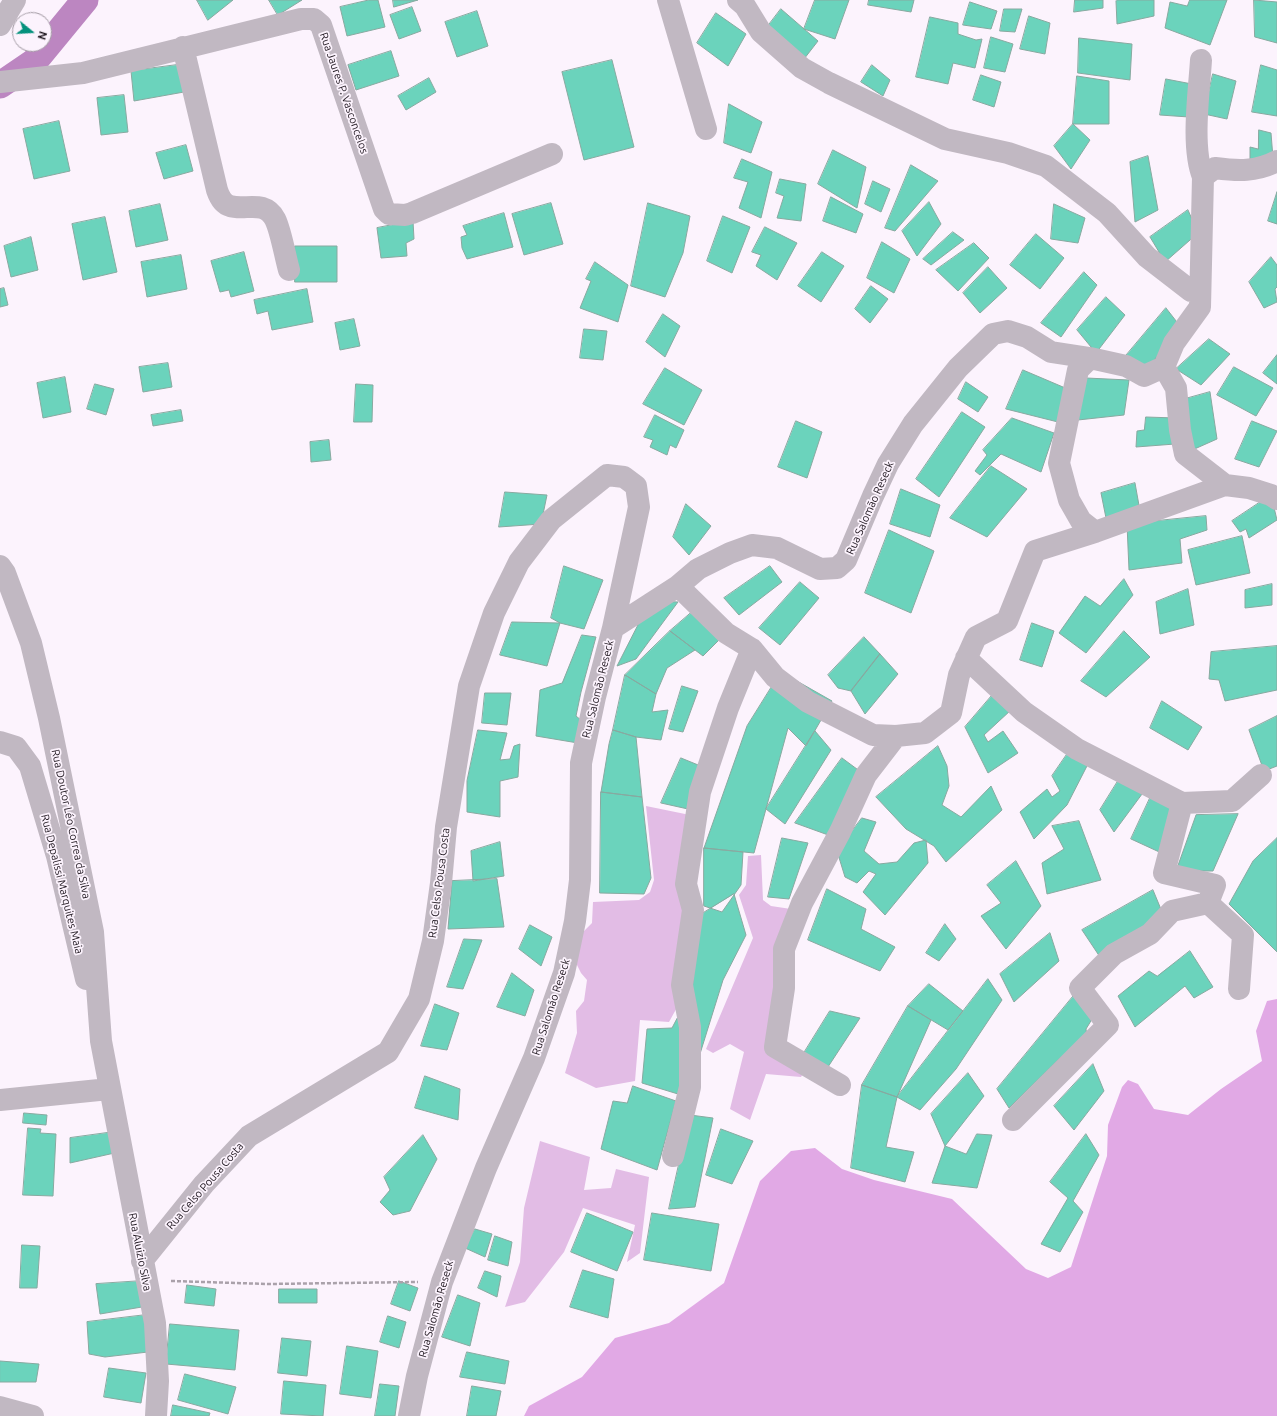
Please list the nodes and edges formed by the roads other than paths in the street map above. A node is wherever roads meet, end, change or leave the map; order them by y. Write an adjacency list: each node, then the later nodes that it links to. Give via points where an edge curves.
1 (15, 0): 4 (street)
2 (668, 0): 8 (street)
3 (745, 2): 13 (street, via 761,32 802,68 945,138 1008,152 1046,166 1107,213 1147,257 1191,291)
4 (0, 25)
5 (183, 47): 7 (street, Rua Jaures P. Vasconcelos, via 83,73); 9 (street, Rua Jaures P. Vasconcelos, via 301,19 314,19 321,25 384,209 389,214 412,213); 12 (street, via 221,200 230,206 256,206 275,218)
6 (1201, 60): 11 (street, via 1198,123 1199,166)
7 (0, 82)
8 (706, 130)
9 (552, 154)
10 (1277, 161): 11 (street, via 1268,166 1240,171 1215,168)
11 (1203, 177): 13 (street)
12 (289, 270)
13 (1200, 289): 15 (street, via 1200,307 1174,344)
14 (1090, 358): 15 (street, Rua Salomão Reseck, via 1126,366 1144,376); 18 (street, via 1078,370 1059,463 1069,500 1081,521); 20 (street, Rua Salomão Reseck, via 1051,352 1027,338 1008,331 993,334 958,368 912,424 888,464 846,560 837,568 820,569 777,548 752,545 698,569)
15 (1164, 367): 16 (street, via 1176,388 1185,454)
16 (1225, 484): 17 (street, via 1249,488); 18 (street)
17 (1277, 499)
18 (1095, 532): 23 (street, via 1035,551 1007,621 976,636)
19 (0, 566): 30 (street, Rua Doutor Léo Correa da Silva, via 5,572 31,643 49,718 93,932)
20 (678, 586): 21 (street, Rua Salomão Reseck); 22 (street, via 726,633)
21 (613, 628): 36 (street, Rua Celso Pousa Costa, via 639,507 636,486 624,477 607,476 551,520 519,562 494,613 469,686 446,827 433,941 418,999 388,1052 249,1136 204,1184); 40 (street, Rua Salomão Reseck, via 581,763 580,880 575,921 564,973 534,1058 486,1168 442,1282)
22 (752, 649): 24 (street, via 775,677 808,702 873,735); 35 (street, via 728,708 700,792 686,884 694,910 682,985 690,1027 690,1087)
23 (966, 658): 24 (street, via 959,674 951,713 925,733); 27 (street, via 1024,712 1077,749)
24 (896, 736): 31 (street, via 866,775 840,832 802,903 784,949 784,988 775,1047)
25 (0, 742): 30 (street, Rua Depalissi Marquites Maia, via 16,747 30,766 57,856)
26 (1261, 775): 27 (street, via 1232,801)
27 (1182, 803): 28 (street, via 1164,873 1215,885)
28 (1208, 903): 29 (street, via 1243,935); 34 (street, via 1172,911 1150,934 1114,954 1080,988 1108,1025)
29 (1239, 989)
30 (101, 1041): 32 (street, Rua Doutor Léo Correa da Silva)
31 (840, 1085)
32 (109, 1089): 33 (street); 36 (street, Rua Aluizio Silva)
33 (0, 1100)
34 (1013, 1120)
35 (673, 1156)
36 (144, 1270): 39 (street, Rua Aluizio Silva, via 155,1323 158,1381)
37 (0, 1407): 38 (street)
38 (33, 1416)
39 (156, 1416)
40 (409, 1416)

